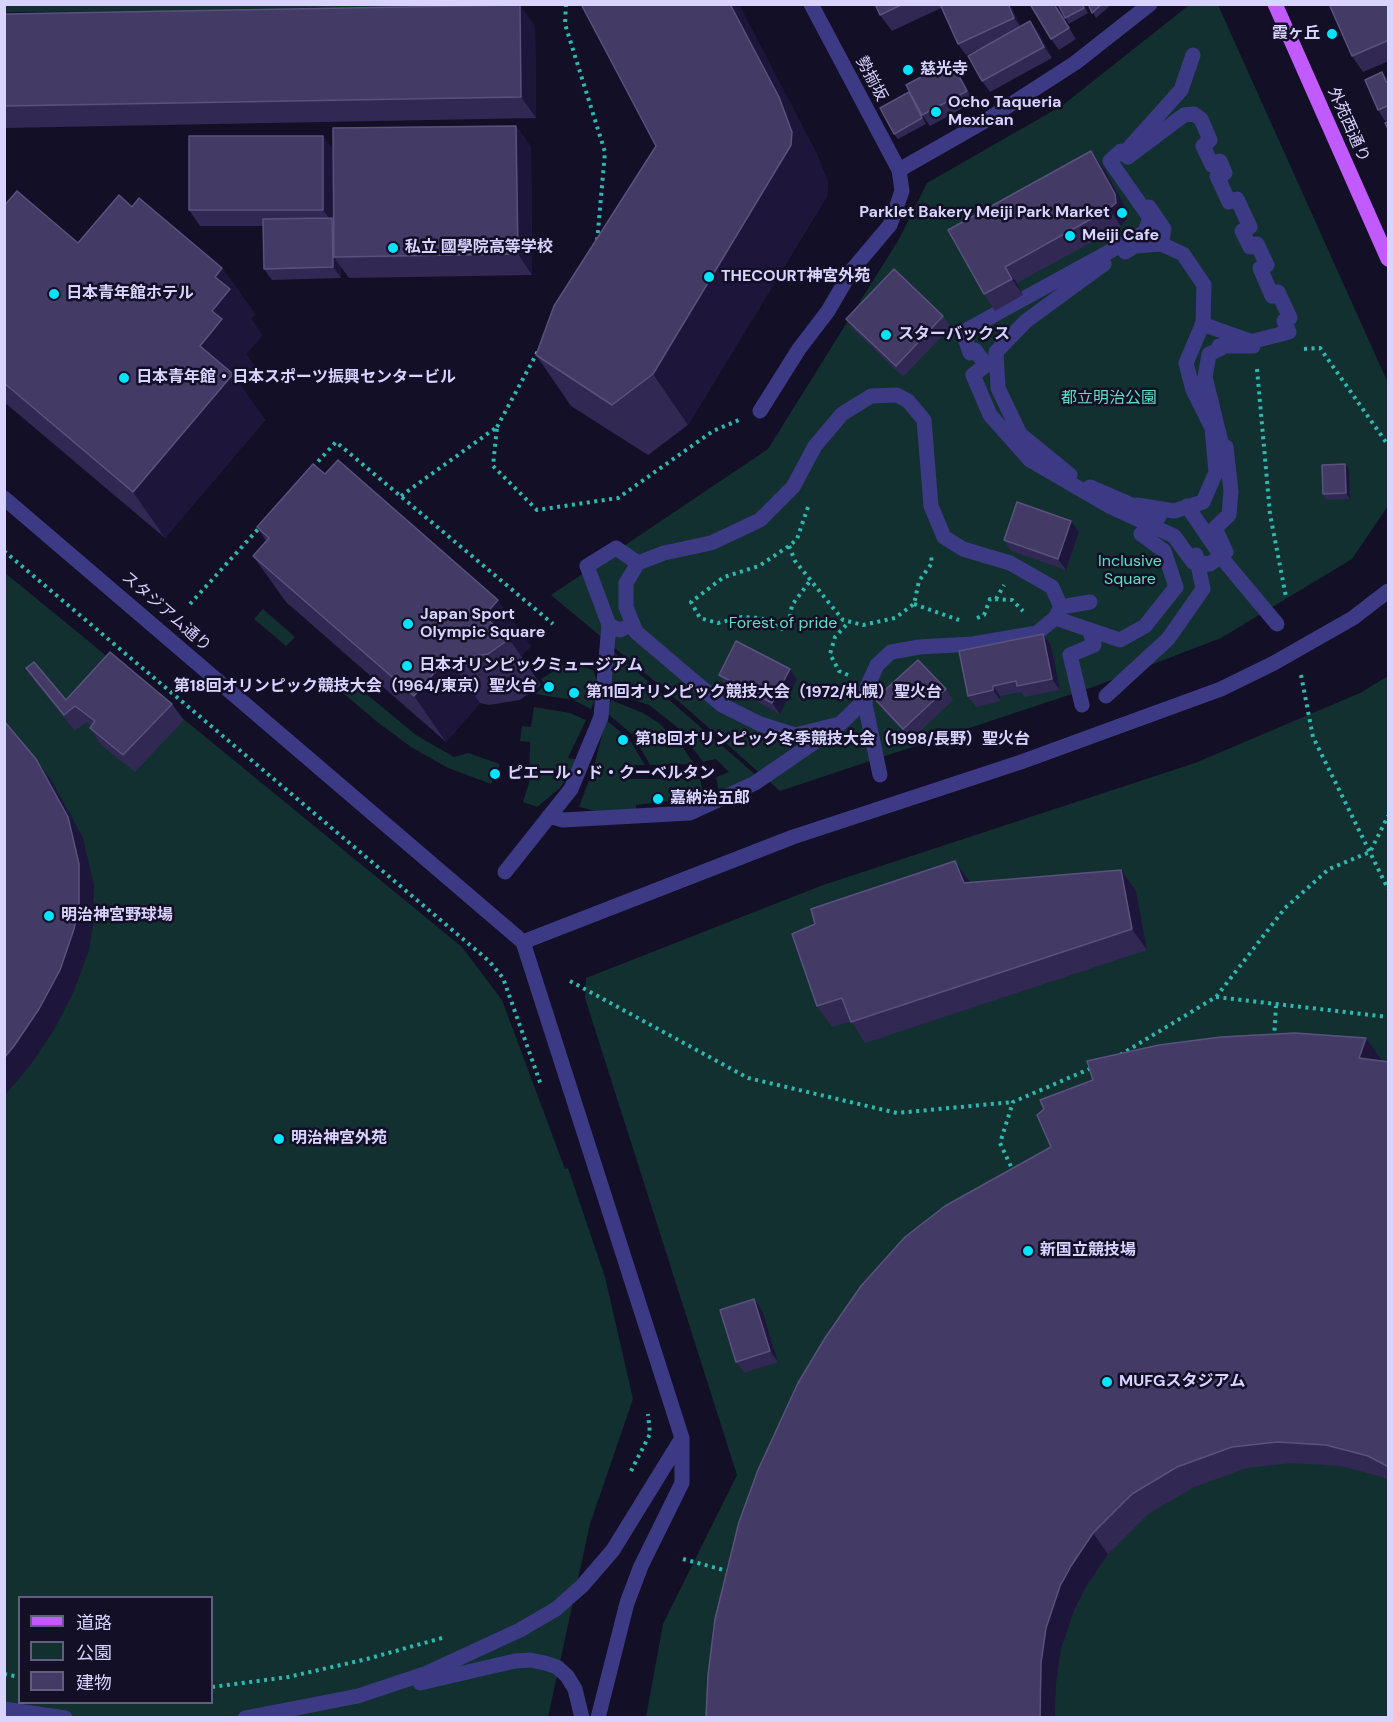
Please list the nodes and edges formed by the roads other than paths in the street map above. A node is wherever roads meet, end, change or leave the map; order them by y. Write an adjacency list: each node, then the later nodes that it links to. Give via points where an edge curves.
1 (812, 4): 6 (street, 勢揃坂)
2 (1150, 4): 6 (street, via 1075,63 986,121)
3 (1275, 4): 8 (main road, 外苑西通り)
4 (1193, 56): 5 (street, via 1181,90)
5 (1124, 154): 7 (street, via 1119,162 1164,229); 14 (street, via 1121,151 1110,161 1150,218 1145,232 963,332 970,353 975,350 986,365 973,375 990,415 1030,460); 15 (street, via 1128,157 1184,116 1194,114 1200,119 1210,140 1203,146 1212,165 1220,161 1225,173 1217,176 1229,202 1237,199 1250,227 1242,231 1250,248 1257,244 1267,265 1260,268 1272,296 1278,292 1290,318 1284,321 1289,332 1254,341 1253,346 1219,346 1209,354 1205,377 1222,446 1226,447 1231,490 1229,515 1215,528 1226,552)
6 (899, 170): 11 (street, via 902,191 890,225 852,270)
7 (1161, 244): 9 (street, via 1183,254 1204,285); 14 (street, via 1135,246 1094,271 1026,321 996,352 999,388 1020,434 1080,483)
8 (1389, 260)
9 (1202, 324): 10 (street); 13 (street, via 1186,363 1193,390 1212,428 1216,472 1203,502)
10 (1250, 341)
11 (760, 411)
12 (4, 498): 32 (street, スタジアム通り)
13 (1188, 506): 14 (street); 15 (street)
14 (1141, 523): 17 (street, via 1162,519 1196,552); 24 (street, via 1164,551 1176,587 1145,626 1120,640)
15 (1221, 556): 17 (street, via 1210,564); 22 (street)
16 (638, 563): 20 (street, via 711,543 760,520 788,492 815,447 842,414 871,396 897,395 908,401 924,420 931,506 944,537 963,549 1010,563 1052,587); 21 (street, via 626,584 626,607); 23 (street, via 616,548 587,566)
17 (1198, 563): 25 (street, via 1203,589 1168,639)
18 (1389, 591): 32 (street, via 1353,618 1221,689 1021,762 793,837)
19 (1090, 602): 20 (street)
20 (1058, 612): 24 (street); 26 (street, via 1037,633 891,652 877,665)
21 (633, 624): 23 (street, via 620,630); 28 (street, via 636,632 668,656 690,680 722,705 760,724 795,735)
22 (1277, 624)
23 (609, 625): 30 (street, via 601,717 571,789)
24 (1090, 632): 27 (street, via 1094,645 1070,655)
25 (1106, 696)
26 (865, 700): 28 (street); 29 (street)
27 (1082, 705)
28 (840, 724): 30 (street, via 755,783 690,813 563,820)
29 (880, 775)
30 (549, 816): 31 (street)
31 (505, 872)
32 (523, 942): 33 (street)
33 (682, 1438): 34 (street, via 613,1550 556,1610 465,1657); 39 (street, via 682,1483 627,1603)
34 (358, 1696): 37 (street); 38 (street, via 530,1660 557,1667 567,1676 575,1689)
35 (4, 1709): 36 (street)
36 (65, 1718)
37 (244, 1718)
38 (582, 1718)
39 (598, 1718)

